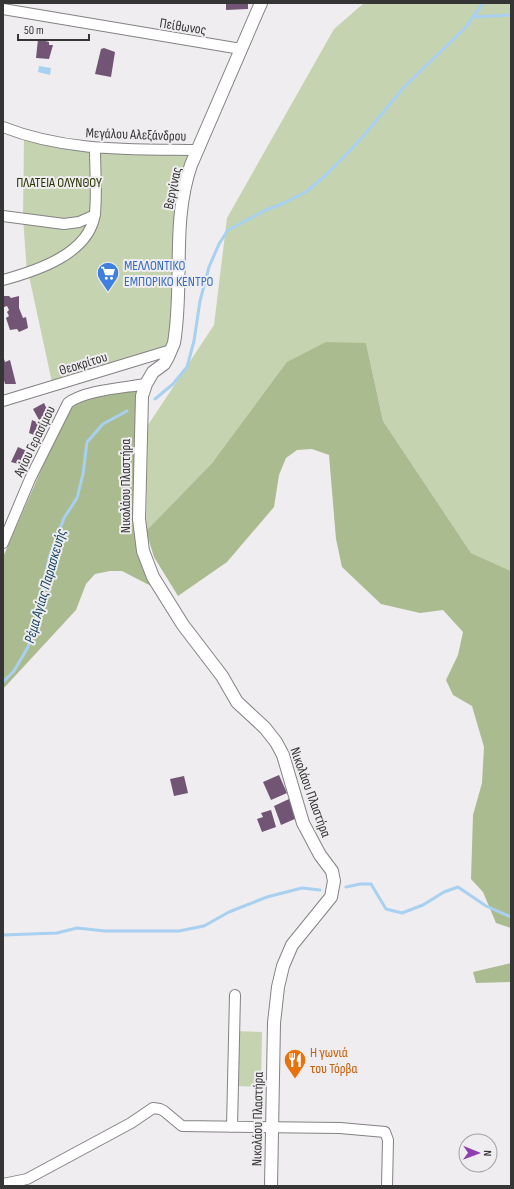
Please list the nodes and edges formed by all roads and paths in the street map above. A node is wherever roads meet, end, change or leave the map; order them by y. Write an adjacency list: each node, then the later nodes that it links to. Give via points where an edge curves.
1 (261, 3): 3 (street, Βεργίνας)
2 (3, 9): 3 (street, Πείθωνος)
3 (241, 49): 6 (street, Βεργίνας)
4 (3, 127): 5 (street, Μεγάλου Αλεξάνδρου, via 30,137)
5 (95, 149): 6 (street, Μεγάλου Αλεξάνδρου); 7 (street)
6 (198, 150): 10 (street, Βεργίνας, via 188,176 183,200 176,324)
7 (95, 215): 8 (street, via 79,222 64,224); 9 (street, via 86,236 66,254 40,268)
8 (3, 216)
9 (3, 280)
10 (171, 350): 11 (street, Βεργίνας, via 164,364 154,372); 12 (street, Θεοκρίτου)
11 (146, 384): 13 (street, Αγίου Γερασίμου, via 95,393 68,403); 16 (street, Νικολάου Πλαστήρα, via 141,403 139,512 145,560 168,604 222,676 237,702 276,742 283,755 303,822 320,855 332,871 334,881 331,897 292,945 283,966 274,1023)
12 (3, 401)
13 (4, 538)
14 (235, 995): 15 (street)
15 (232, 1127): 16 (street); 17 (street, via 182,1126 164,1111 153,1108 131,1123 27,1179)
16 (272, 1127): 18 (street, Νικολάου Πλαστήρα); 19 (street, via 340,1128 385,1132 388,1140)
17 (3, 1184)
18 (271, 1186)
19 (387, 1186)

